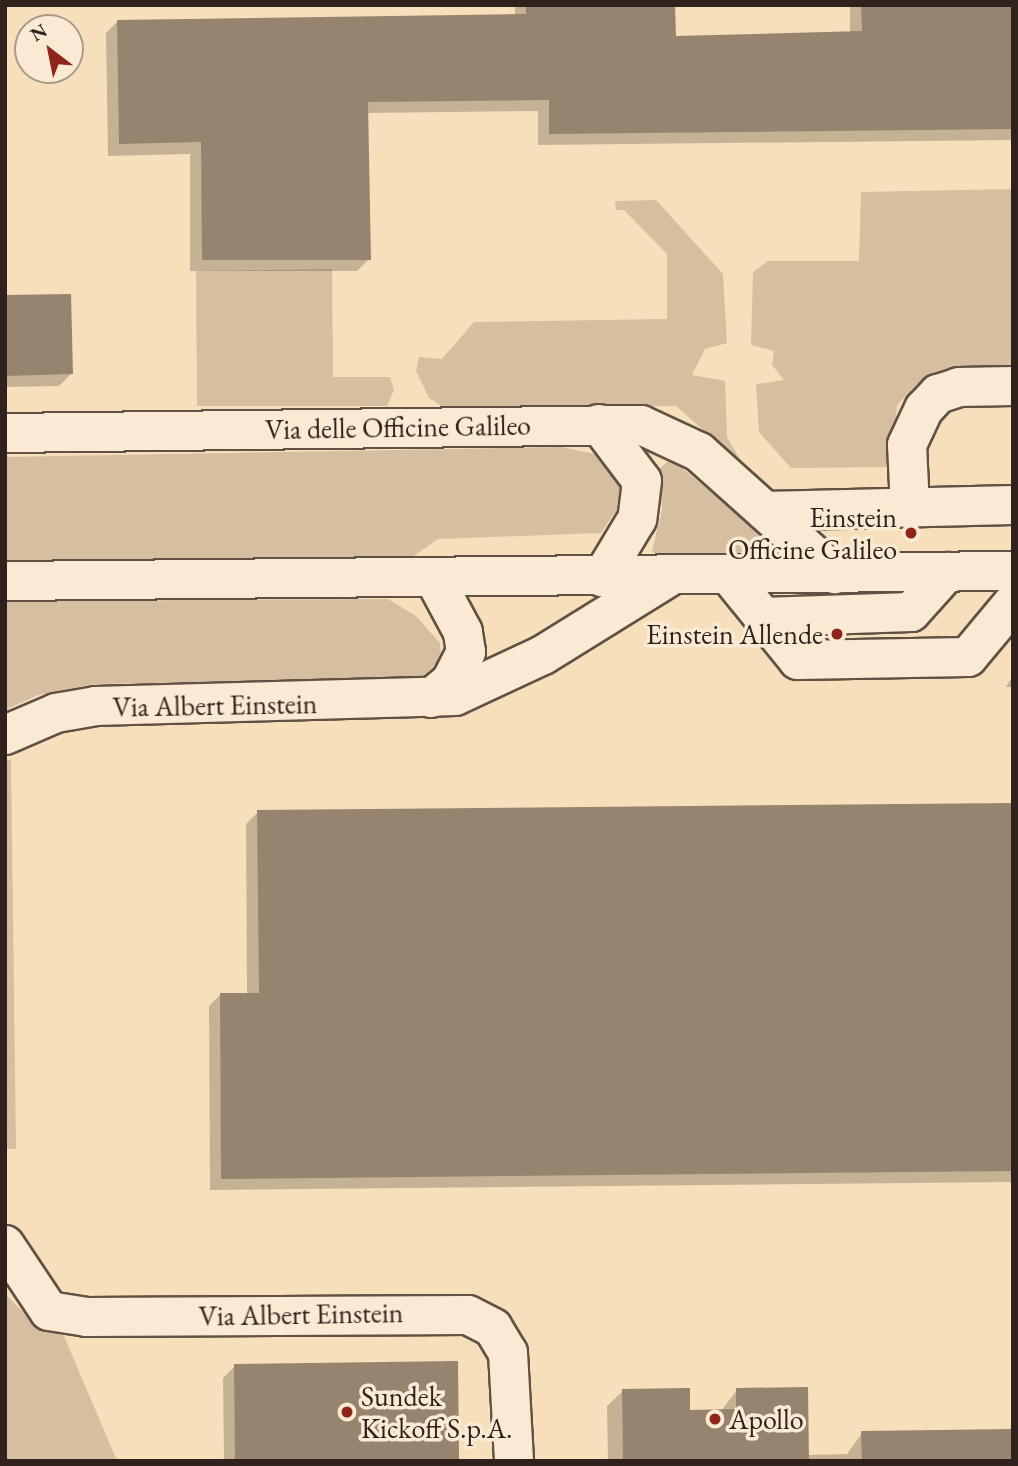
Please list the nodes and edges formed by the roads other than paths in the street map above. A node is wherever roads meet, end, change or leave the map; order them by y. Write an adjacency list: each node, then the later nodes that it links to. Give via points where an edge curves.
1 (1013, 387): 5 (street, via 959,387 938,394 924,409 907,445)
2 (599, 424): 3 (street, Via delle Officine Galileo); 6 (street, Via delle Officine Galileo, via 641,425 682,439); 12 (street, via 642,481 637,519)
3 (5, 433)
4 (1013, 505): 5 (street)
5 (910, 508): 6 (street)
6 (765, 510): 9 (street, Via delle Officine Galileo)
7 (1013, 570): 8 (street)
8 (947, 572): 9 (street); 16 (street, via 911,612)
9 (835, 573): 10 (street)
10 (729, 575): 11 (street); 16 (street)
11 (670, 576): 12 (street); 17 (street, Via Albert Einstein, via 488,686)
12 (602, 577): 13 (street)
13 (435, 580): 14 (street); 17 (street, via 463,632 466,652 451,681)
14 (5, 581)
15 (1013, 603): 16 (street, via 968,657 798,660)
16 (763, 617)
17 (431, 698): 18 (street, Via Albert Einstein, via 96,706 56,713)
18 (5, 735)
19 (5, 1244): 20 (street, Via Albert Einstein, via 49,1311 86,1317 468,1315 494,1328 508,1353)
20 (514, 1461)

